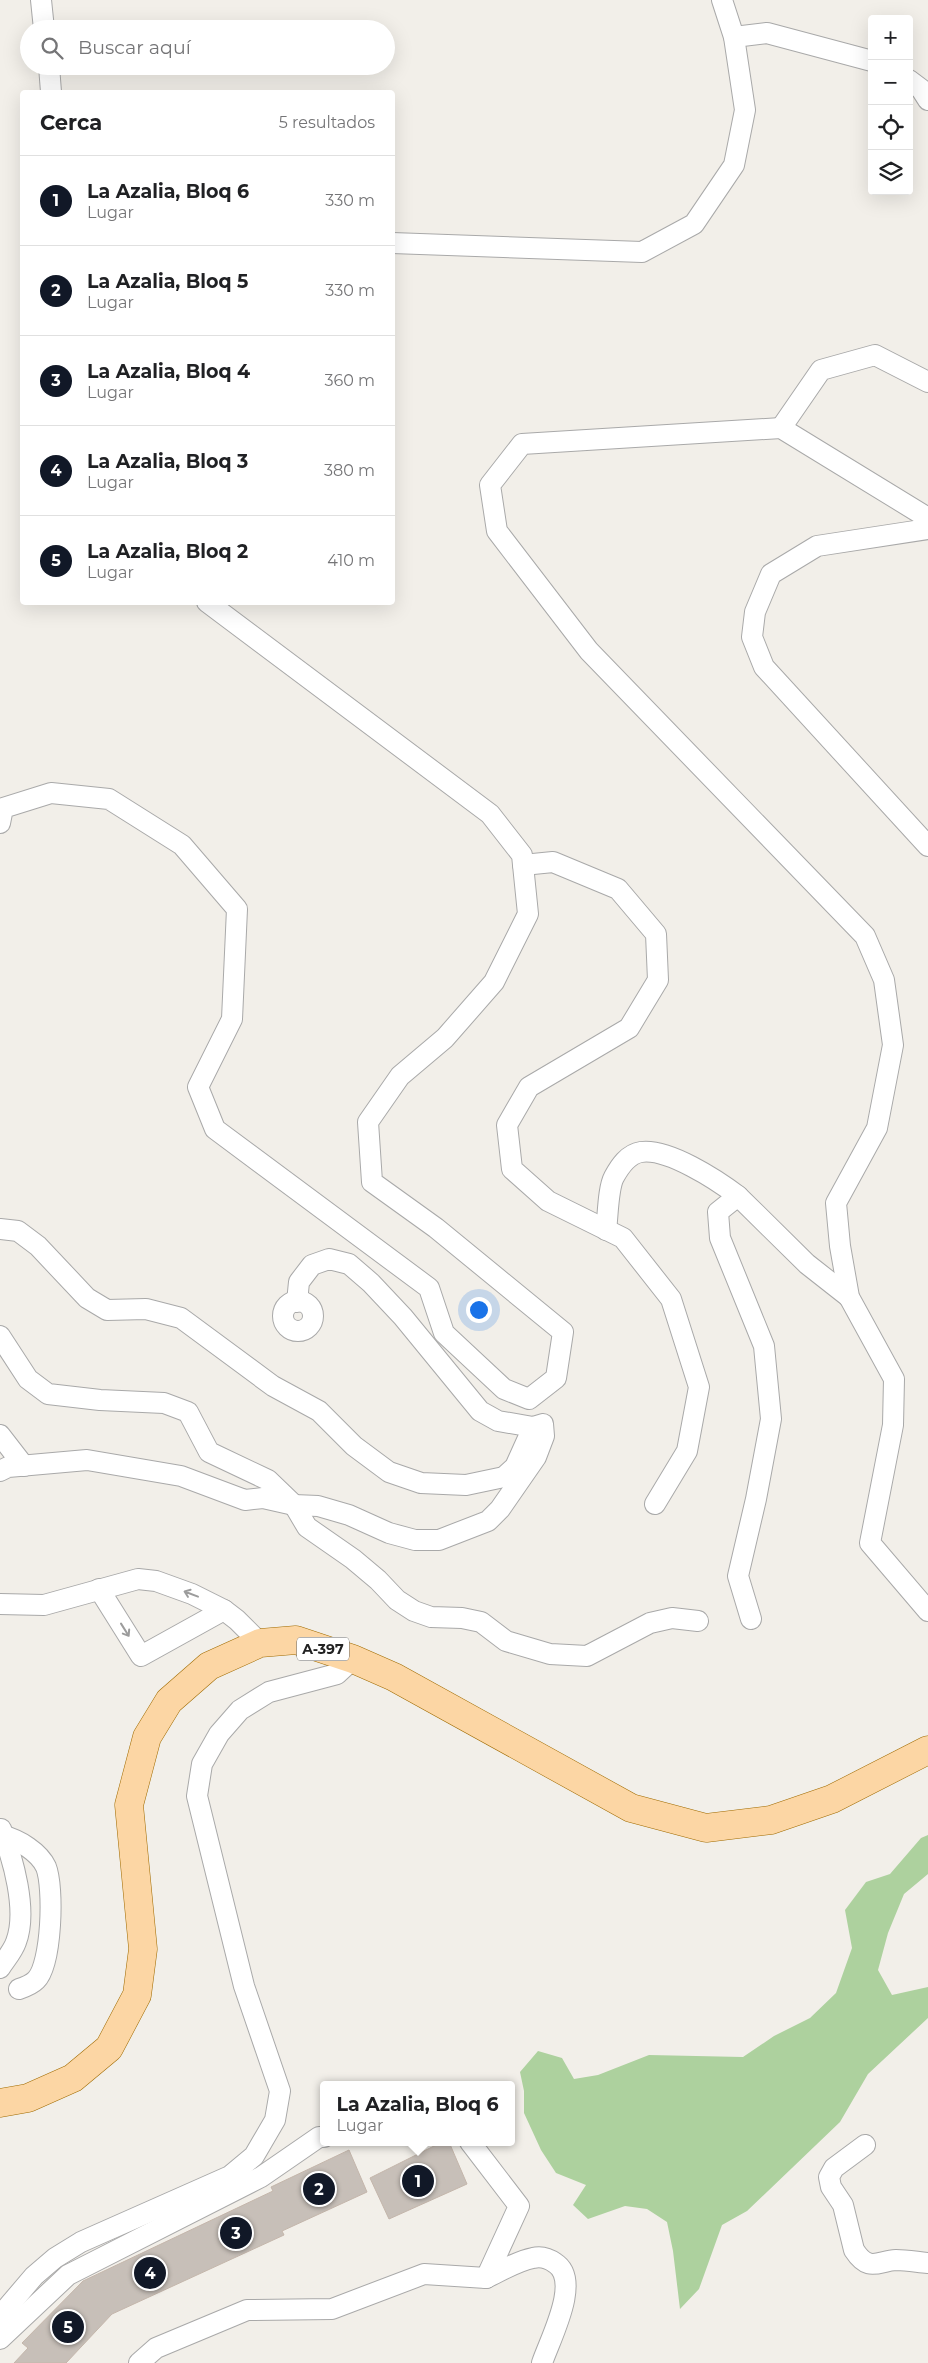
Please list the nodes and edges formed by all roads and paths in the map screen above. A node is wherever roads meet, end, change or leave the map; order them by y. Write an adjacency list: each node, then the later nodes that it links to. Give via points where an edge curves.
1 (41, 0): 3 (street)
2 (722, 0): 4 (street)
3 (43, 20)
4 (734, 37): 5 (street, via 767,33); 10 (street, via 745,110 734,165 694,224 642,252)
5 (868, 60)
6 (49, 75): 8 (street)
7 (913, 83): 9 (street)
8 (52, 90)
9 (928, 100)
10 (395, 242)
11 (928, 382): 12 (street, via 875,355 820,370)
12 (781, 428): 13 (street); 22 (street, via 522,444 490,485 497,531 589,651 864,936 884,980 894,1045 877,1128 836,1204)
13 (928, 518)
14 (928, 529): 17 (street, via 817,546 787,564 772,574 755,612 752,637 764,667)
15 (211, 605): 18 (street, via 490,814 522,855)
16 (0, 823): 18 (street, via 3,808 51,793 109,799 182,845 237,909 232,1019 198,1086 215,1129 430,1288 444,1333 504,1389 529,1398 556,1378 563,1332 436,1228 372,1182 368,1122 400,1076 445,1038 494,982 528,914)
17 (928, 846)
18 (523, 864): 21 (street, via 553,862 618,889 656,934 658,980 629,1028 529,1087 507,1125 512,1169 548,1202)
19 (738, 1196): 21 (street, via 715,1178 690,1166 665,1156 642,1152 626,1158 613,1179); 22 (street, via 807,1264); 35 (street, via 718,1212 720,1238 764,1346 771,1419 738,1576)
20 (0, 1229): 25 (street, via 18,1231 87,1298 108,1310 146,1309 181,1318 273,1386 319,1411 354,1446 389,1472 421,1483 466,1485 504,1477 515,1467)
21 (606, 1230): 29 (street, via 622,1238 671,1299 699,1387 687,1451)
22 (849, 1297): 34 (street, via 894,1379 892,1425 870,1543)
23 (297, 1302): 25 (street, via 299,1282 312,1265 329,1259 349,1264 403,1317 480,1411 498,1420)
24 (0, 1336): 30 (street, via 28,1379 48,1394 164,1403 188,1412 209,1452 268,1480)
25 (533, 1427): 30 (street, via 543,1424 544,1436 536,1457 500,1509 488,1521 439,1540 415,1540 318,1506)
26 (0, 1436): 27 (street)
27 (24, 1466): 28 (street, via 8,1467); 30 (street, via 87,1460 181,1476 245,1500 263,1498)
28 (0, 1472)
29 (655, 1504)
30 (294, 1505): 36 (street, via 307,1527 353,1559 397,1600 431,1617 481,1622 518,1646 550,1654 587,1656 650,1623 672,1618)
31 (99, 1589): 32 (street, via 44,1604); 33 (street, one-way to 31, via 156,1581 138,1579); 33 (street, one-way to 33, via 141,1656)
32 (0, 1604)
33 (224, 1610): 37 (street)
34 (928, 1611)
35 (751, 1619)
36 (698, 1622)
37 (260, 1643): 38 (main road, A-397, via 296,1640); 43 (main road, A-397, via 210,1666 169,1701 146,1737 129,1805 143,1949 137,1994 109,2048 73,2078 28,2098)
38 (353, 1659): 39 (main road, A-397, via 394,1677 631,1808 706,1828 771,1820 832,1799); 49 (street, via 337,1674 269,1692 240,1710 219,1734 202,1764 198,1796 244,1986 280,2091 275,2120 254,2156 230,2176 81,2242 34,2276)
39 (928, 1750)
40 (2, 1832): 41 (street, via 10,1851 21,1903 16,1941); 42 (street, via 32,1850 46,1868 50,1902 49,1947 42,1971 36,1981)
41 (0, 1968)
42 (20, 1989)
43 (0, 2103)
44 (320, 2137): 50 (street, via 261,2177 68,2275)
45 (865, 2145): 47 (street, via 834,2168 829,2177 831,2187 843,2205 854,2250 871,2264 886,2264 893,2260)
46 (473, 2146): 48 (street, via 519,2206)
47 (928, 2263)
48 (486, 2278): 51 (street, via 424,2274 332,2309 247,2310 156,2348); 52 (street, via 534,2257 548,2259 562,2269 567,2283 565,2297)
49 (0, 2316)
50 (0, 2339)
51 (139, 2363)
52 (542, 2363)

